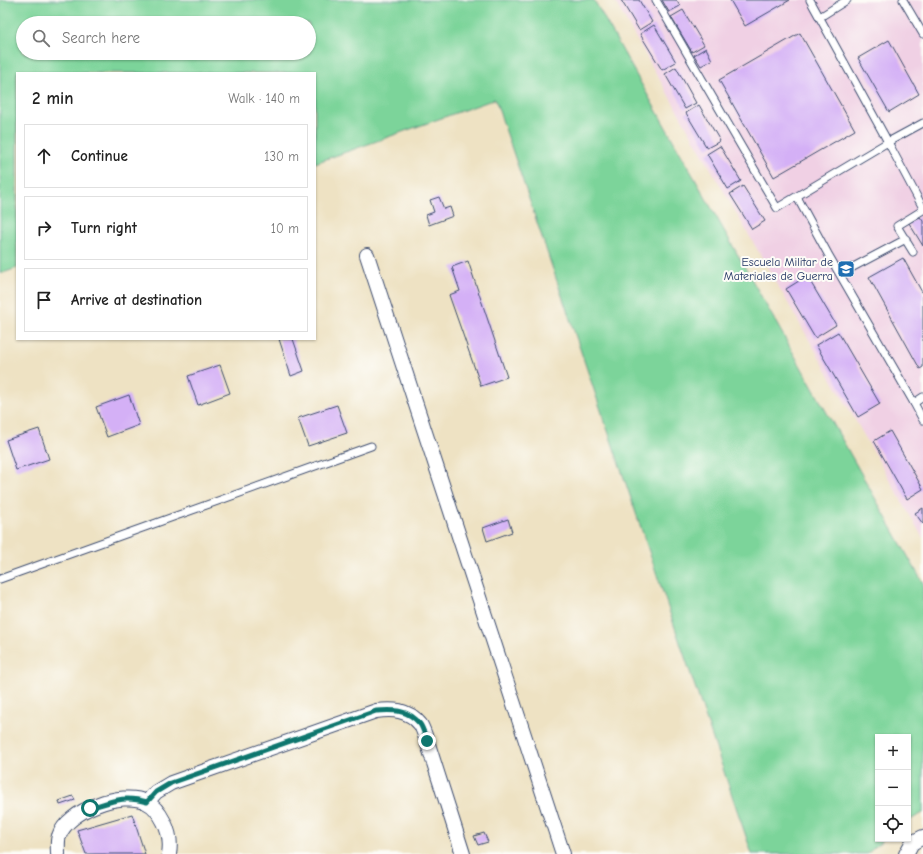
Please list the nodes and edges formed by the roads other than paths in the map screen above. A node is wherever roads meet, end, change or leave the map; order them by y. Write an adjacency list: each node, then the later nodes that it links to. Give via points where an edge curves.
1 (656, 0): 9 (lane, via 777,208)
2 (810, 0): 5 (lane)
3 (848, 0): 5 (lane)
4 (903, 0): 6 (lane)
5 (820, 17): 8 (lane)
6 (923, 34)
7 (923, 123): 8 (lane)
8 (888, 142): 9 (lane); 10 (lane)
9 (796, 197): 14 (lane)
10 (923, 209): 11 (lane, via 897,226)
11 (906, 239): 12 (lane); 14 (lane)
12 (913, 252)
13 (367, 255): 25 (street)
14 (840, 274): 16 (lane)
15 (923, 397): 16 (lane)
16 (914, 403): 17 (lane)
17 (923, 420)
18 (371, 446): 19 (lane)
19 (0, 579)
20 (147, 802): 22 (street, via 133,798 118,799 78,814 68,822 59,836); 23 (street, via 159,811 167,828 170,846); 24 (street, via 156,792 171,783 376,711 392,710 408,714 420,724)
21 (914, 845): 26 (street)
22 (58, 854)
23 (168, 854)
24 (463, 854)
25 (563, 854)
26 (896, 854)

